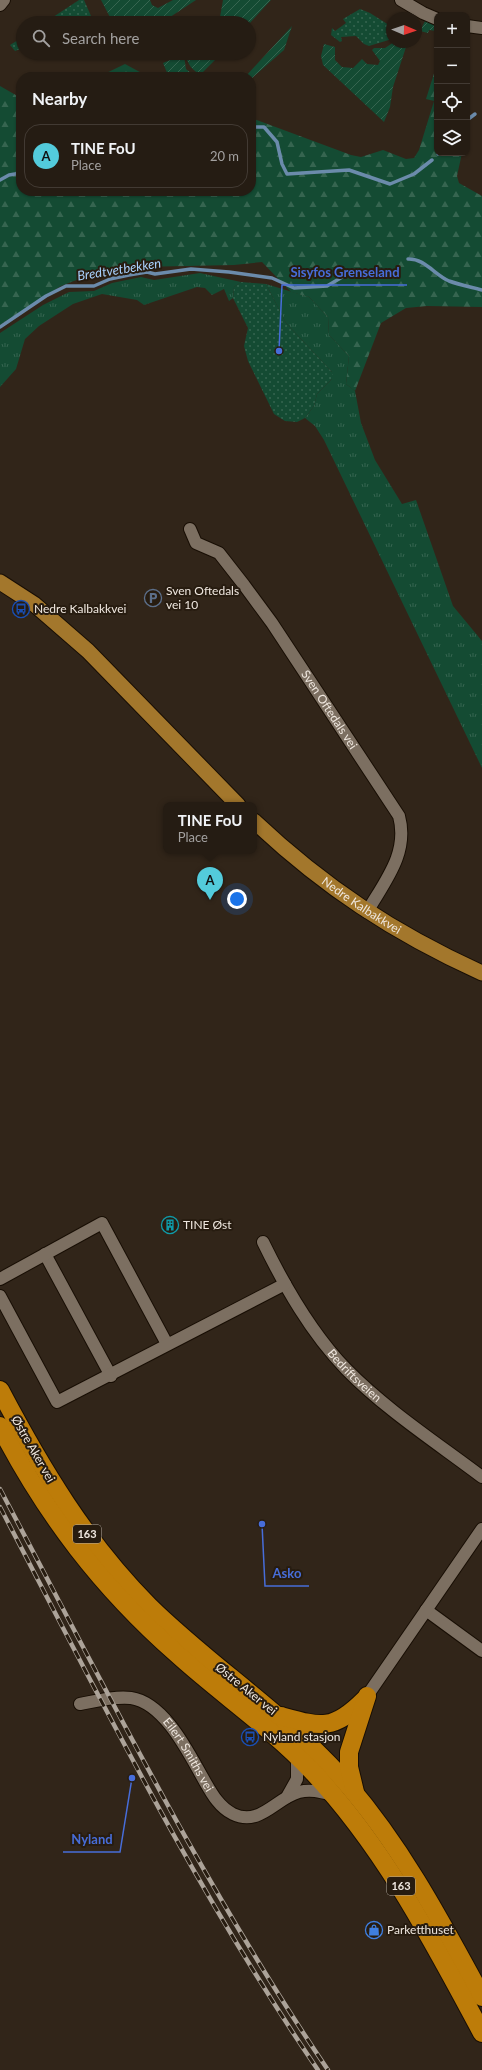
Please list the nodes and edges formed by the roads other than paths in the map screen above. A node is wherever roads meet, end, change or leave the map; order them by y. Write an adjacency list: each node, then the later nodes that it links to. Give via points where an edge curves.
1 (4, 0): 3 (street)
2 (401, 0): 4 (street)
3 (0, 5)
4 (434, 18)
5 (470, 26): 6 (street)
6 (482, 28)
7 (190, 529): 11 (street, Sven Oftedals vei, via 196,543 219,553 272,623 399,816 403,830 401,848)
8 (0, 582): 9 (main road, via 34,604 70,635)
9 (235, 802)
10 (257, 824): 11 (main road, Nedre Kalbakkvei, via 302,864)
11 (368, 912): 12 (main road, Nedre Kalbakkvei, via 418,943)
12 (482, 973)
13 (263, 1242): 16 (street, Bedriftsveien)
14 (45, 1254): 15 (street); 18 (street, via 102,1223); 19 (street)
15 (0, 1279)
16 (285, 1284): 18 (street); 22 (street, Bedriftsveien, via 309,1324 346,1368 381,1400)
17 (0, 1296): 19 (street, via 57,1402)
18 (168, 1344): 19 (street)
19 (111, 1376)
20 (0, 1390): 28 (highway, Østre Aker vei / 163, via 48,1478 118,1572 169,1624)
21 (0, 1426): 29 (highway, Østre Aker vei / 163, via 54,1519 108,1586 141,1621)
22 (482, 1477)
23 (482, 1529): 24 (street)
24 (426, 1610): 25 (street); 26 (street)
25 (482, 1651)
26 (368, 1696): 28 (highway, via 349,1715 331,1724 314,1724); 31 (highway, via 349,1752 349,1767)
27 (80, 1704): 32 (street, Eilert Smiths vei, via 131,1698 150,1706 162,1716 181,1741 215,1799 234,1815 254,1817)
28 (278, 1716): 31 (highway, Østre Aker vei / 163, via 311,1746)
29 (297, 1756): 30 (highway, Østre Aker vei / 163); 32 (street, Eilert Smiths vei, via 296,1779)
30 (332, 1795): 32 (street, Eilert Smiths vei, via 310,1791); 34 (highway, Østre Aker vei / 163, via 398,1881)
31 (356, 1795): 33 (highway, Østre Aker vei / 163, via 410,1868 436,1909)
32 (286, 1797)
33 (482, 1997)
34 (482, 2032)

